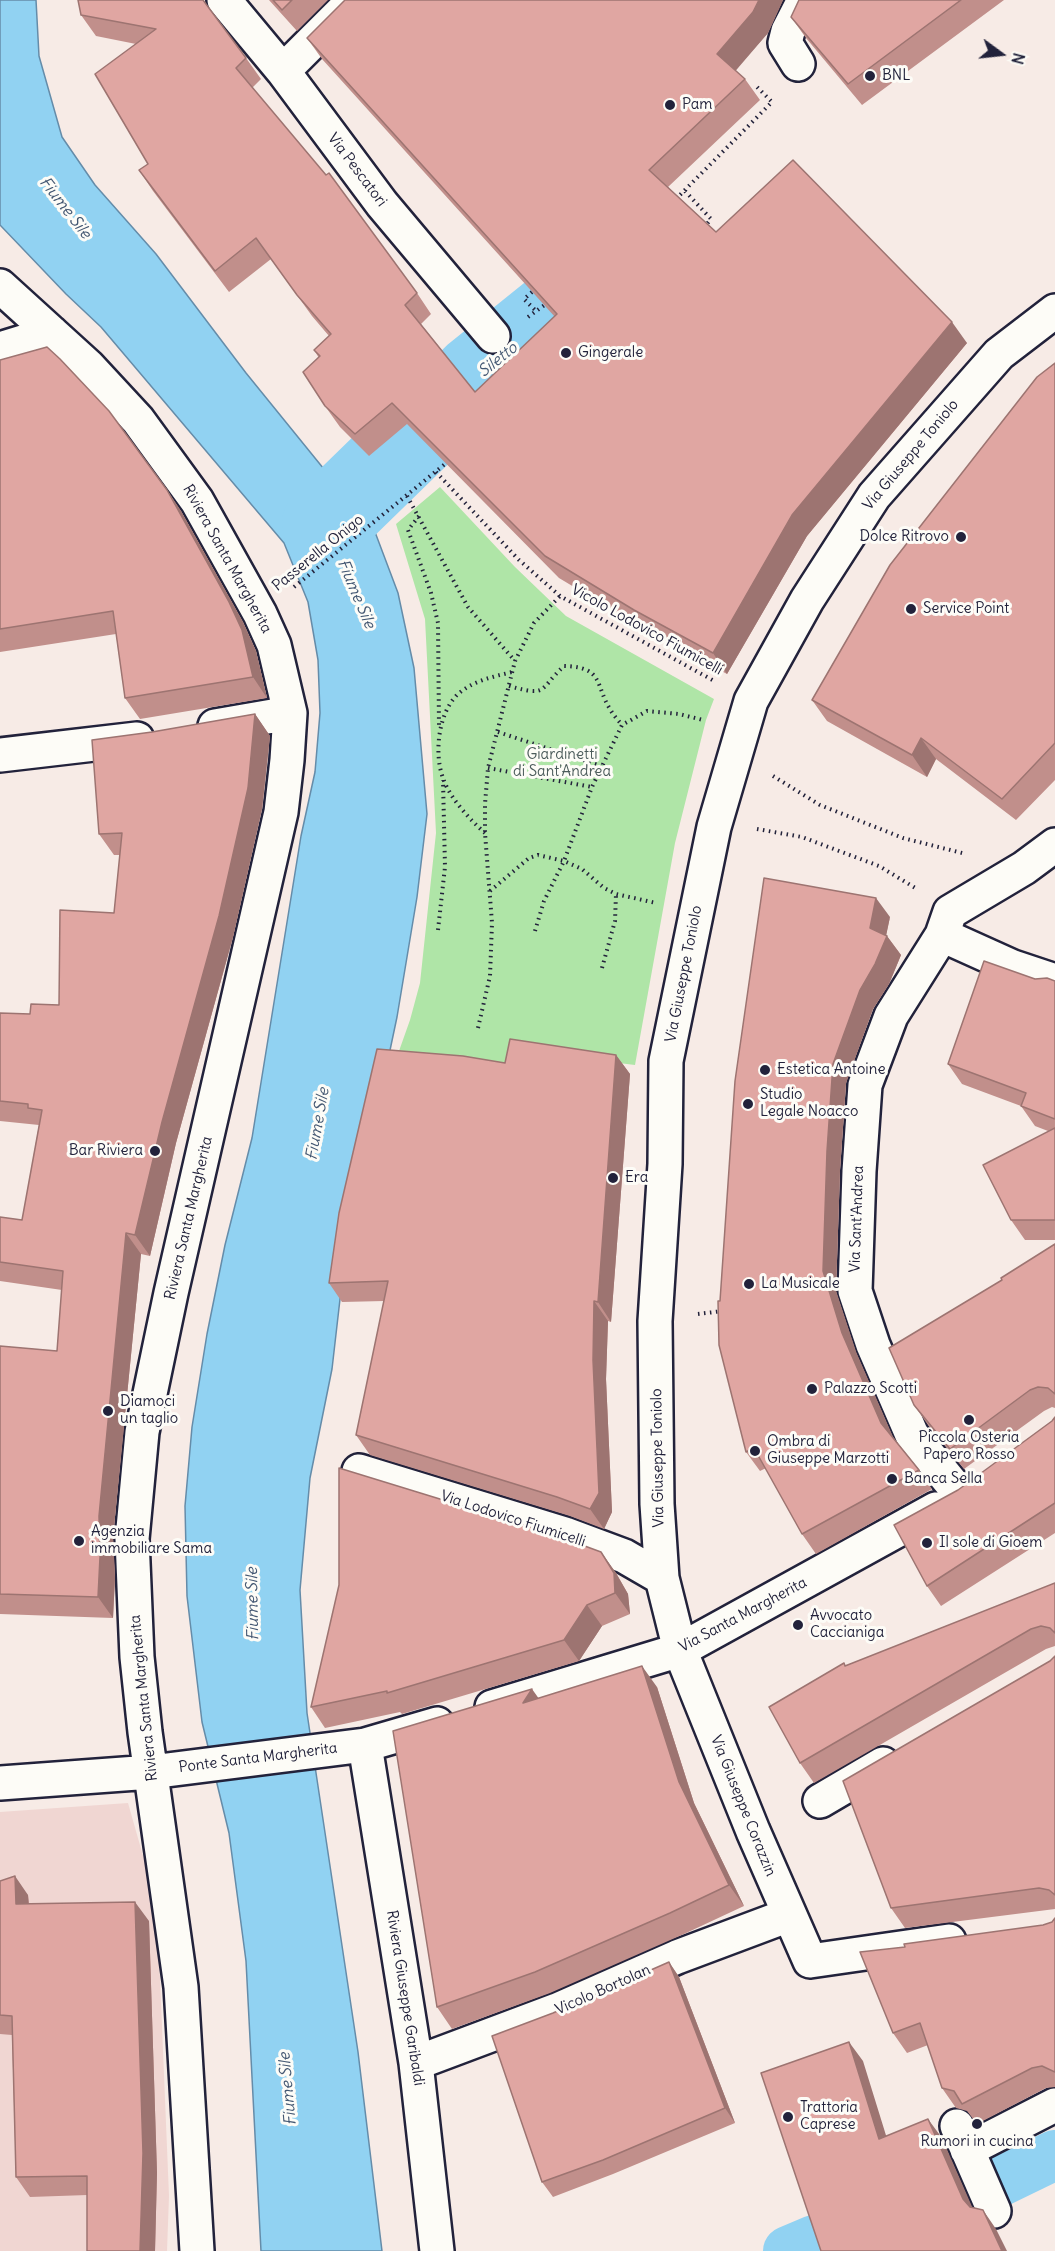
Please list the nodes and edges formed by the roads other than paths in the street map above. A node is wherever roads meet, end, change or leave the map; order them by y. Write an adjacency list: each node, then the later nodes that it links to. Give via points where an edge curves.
1 (224, 0): 5 (street, Via Pescatori)
2 (354, 0): 5 (street)
3 (804, 0): 4 (street, via 785,43)
4 (798, 64)
5 (283, 71): 9 (street, Via Pescatori, via 382,204)
6 (0, 286): 8 (street, Riviera Santa Margherita)
7 (1055, 310): 19 (street, Via Giuseppe Toniolo, via 979,374 874,496 807,600 746,714 714,827 666,1061 665,1164 655,1321)
8 (52, 333): 10 (street); 11 (street, Riviera Santa Margherita, via 138,420 197,501 274,645)
9 (493, 336)
10 (0, 349)
11 (290, 713): 12 (street, via 175,733); 23 (street, Riviera Santa Margherita, via 281,812 142,1432 132,1539 137,1657)
12 (0, 755)
13 (1055, 845): 14 (street, Via Sant'Andrea, via 951,912)
14 (942, 935): 15 (street); 18 (street, Via Sant'Andrea, via 891,1016 865,1085 855,1291 873,1346 912,1435)
15 (1055, 981)
16 (359, 1472): 19 (street, Via Lodovico Fiumicelli, via 565,1534 624,1556)
17 (989, 1474): 18 (street, Via Santa Margherita)
18 (961, 1495): 20 (street, Via Santa Margherita)
19 (662, 1578): 20 (street, Via Giuseppe Toniolo)
20 (680, 1650): 21 (street, Via Santa Margherita); 26 (street, Via Giuseppe Corazzin)
21 (365, 1745): 23 (street, Ponte Santa Margherita); 28 (street, Riviera Giuseppe Garibaldi)
22 (910, 1749): 25 (street)
23 (151, 1772): 24 (street, Ponte Santa Margherita); 31 (street, Riviera Santa Margherita, via 181,1987)
24 (0, 1784)
25 (820, 1801)
26 (789, 1915): 27 (street, Via Giuseppe Corazzin, via 810,1961); 28 (street, Vicolo Bortolan)
27 (974, 1938)
28 (416, 2063): 32 (street, Riviera Giuseppe Garibaldi)
29 (1055, 2105): 30 (street, via 962,2138)
30 (994, 2211)
31 (197, 2251)
32 (437, 2251)

